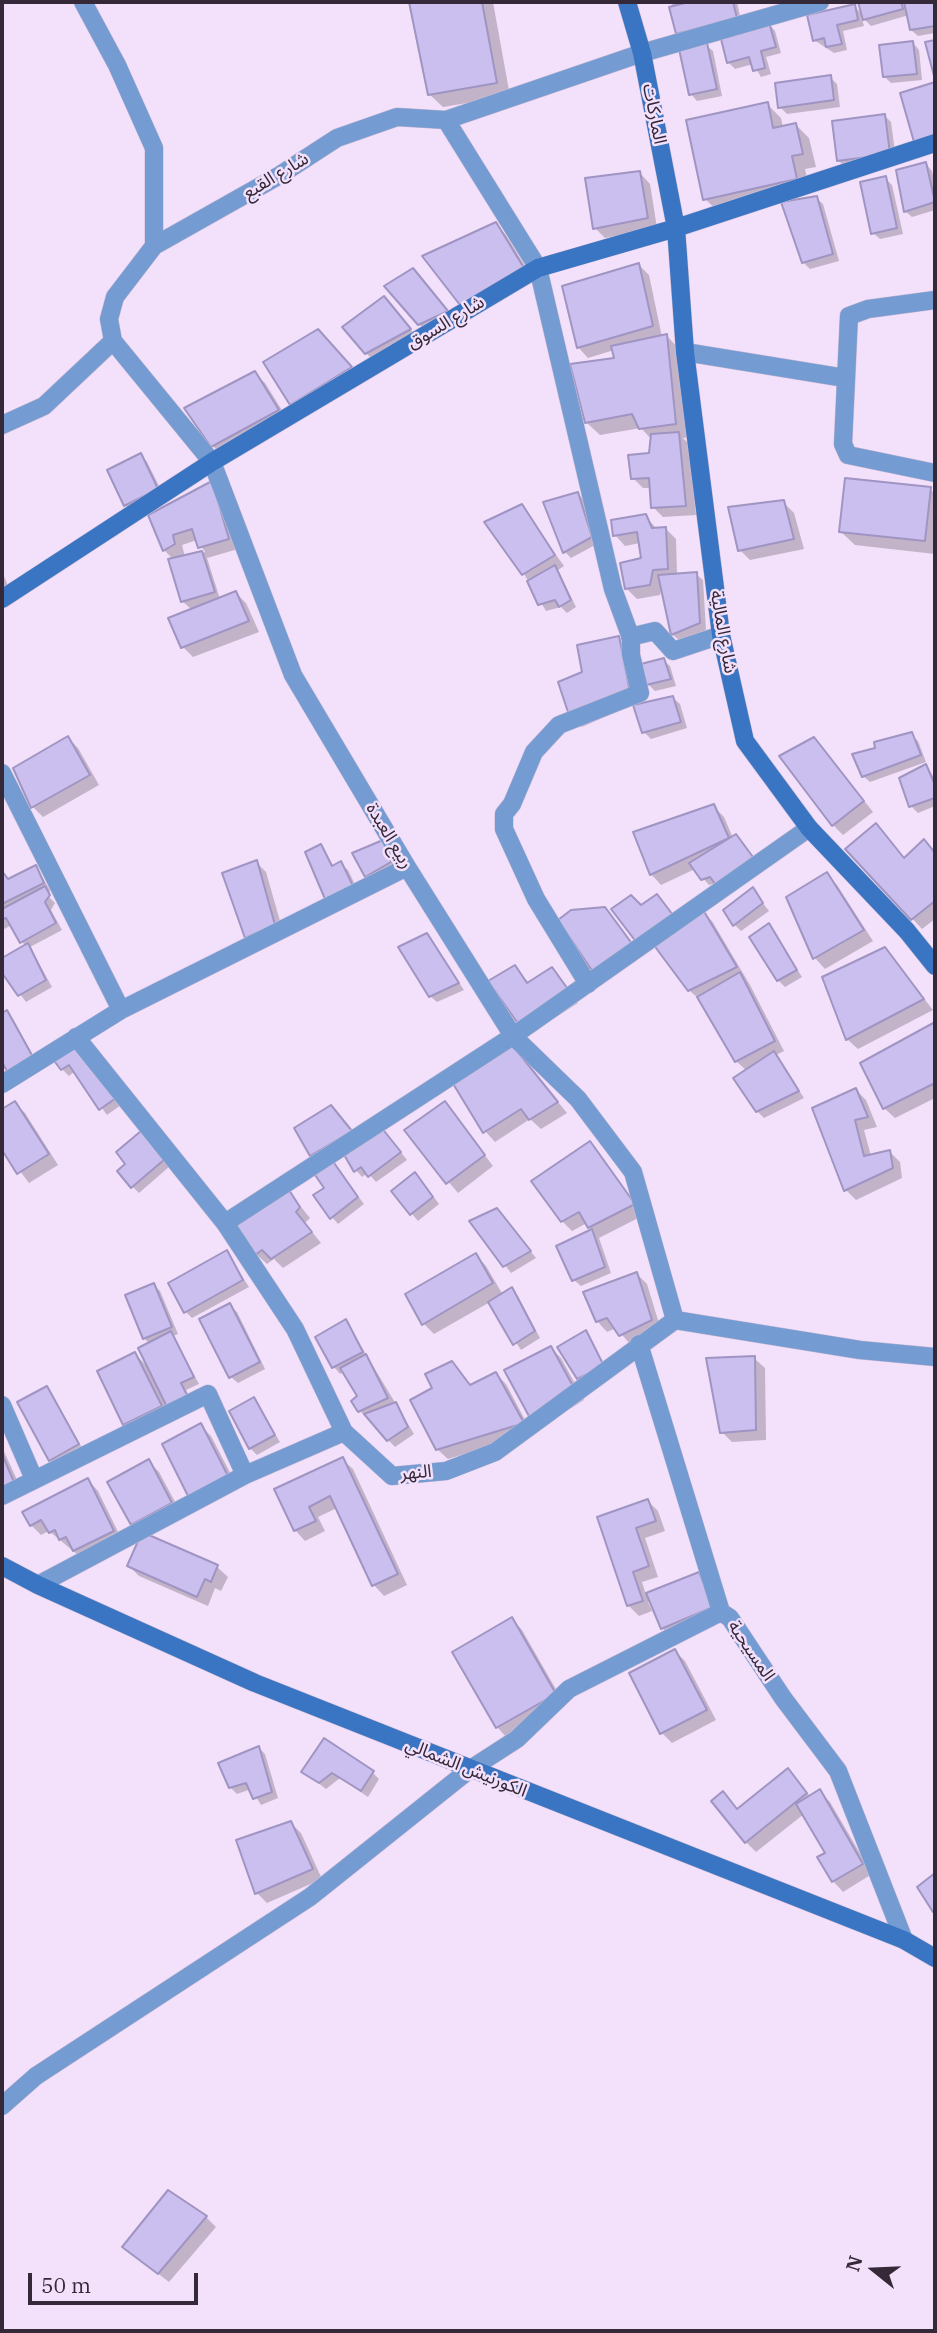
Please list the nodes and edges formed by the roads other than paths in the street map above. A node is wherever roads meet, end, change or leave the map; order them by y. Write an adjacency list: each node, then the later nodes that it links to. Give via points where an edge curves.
1 (83, 2): 8 (street, via 154,148)
2 (627, 2): 4 (street, الماركات)
3 (820, 2): 4 (street, شارع القبع)
4 (642, 53): 5 (street, شارع القبع); 7 (street, الماركات)
5 (446, 120): 8 (street, شارع القبع, via 397,117 337,138 280,176); 9 (street)
6 (935, 143): 7 (street, شارع السوق)
7 (676, 228): 9 (street, شارع السوق); 12 (street, شارع المالية)
8 (154, 246): 11 (street, شارع القبع, via 115,297 109,319)
9 (538, 268): 15 (street, شارع السوق); 19 (street, via 613,589)
10 (935, 300): 13 (street, via 849,316)
11 (113, 341): 14 (street, via 44,406); 15 (street, ربيع العبدة)
12 (685, 352): 13 (street); 18 (street, شارع المالية)
13 (845, 378): 16 (street, via 843,444 848,456)
14 (2, 425)
15 (212, 462): 17 (street, شارع السوق); 22 (street, ربيع العبدة, via 293,675)
16 (935, 473)
17 (2, 599)
18 (721, 635): 19 (street, via 673,651 655,631); 21 (street, شارع المالية, via 746,741)
19 (630, 637): 24 (street, via 640,694 559,726 534,752 504,814 504,829 536,899)
20 (2, 773): 25 (street)
21 (808, 828): 23 (street, شارع المالية); 24 (street)
22 (407, 867): 25 (street); 26 (street, ربيع العبدة)
23 (935, 966)
24 (588, 984): 26 (street)
25 (121, 1010): 27 (street)
26 (513, 1036): 29 (street); 30 (street, ربيع العبدة, via 578,1099 633,1172)
27 (76, 1037): 28 (street); 29 (street, النهر)
28 (2, 1084)
29 (225, 1223): 34 (street, النهر, via 295,1329)
30 (675, 1321): 31 (street, النهر); 32 (street)
31 (639, 1344): 34 (street, النهر, via 582,1392 495,1452 446,1471 392,1476); 40 (street, المسيحية)
32 (935, 1357)
33 (2, 1405): 36 (street)
34 (344, 1432): 35 (street)
35 (245, 1475): 36 (street, via 208,1394); 39 (street)
36 (34, 1479): 37 (street)
37 (2, 1496)
38 (2, 1566): 39 (street, الكورنيش الشمالي)
39 (38, 1586): 41 (street, الكورنيش الشمالي, via 255,1683)
40 (721, 1612): 41 (street, via 569,1689 517,1739); 42 (street, المسيحية, via 730,1618 838,1771)
41 (469, 1770): 42 (street, الكورنيش الشمالي); 44 (street, via 310,1897 36,2076)
42 (904, 1940): 43 (street, الكورنيش الشمالي)
43 (935, 1958)
44 (2, 2106)

